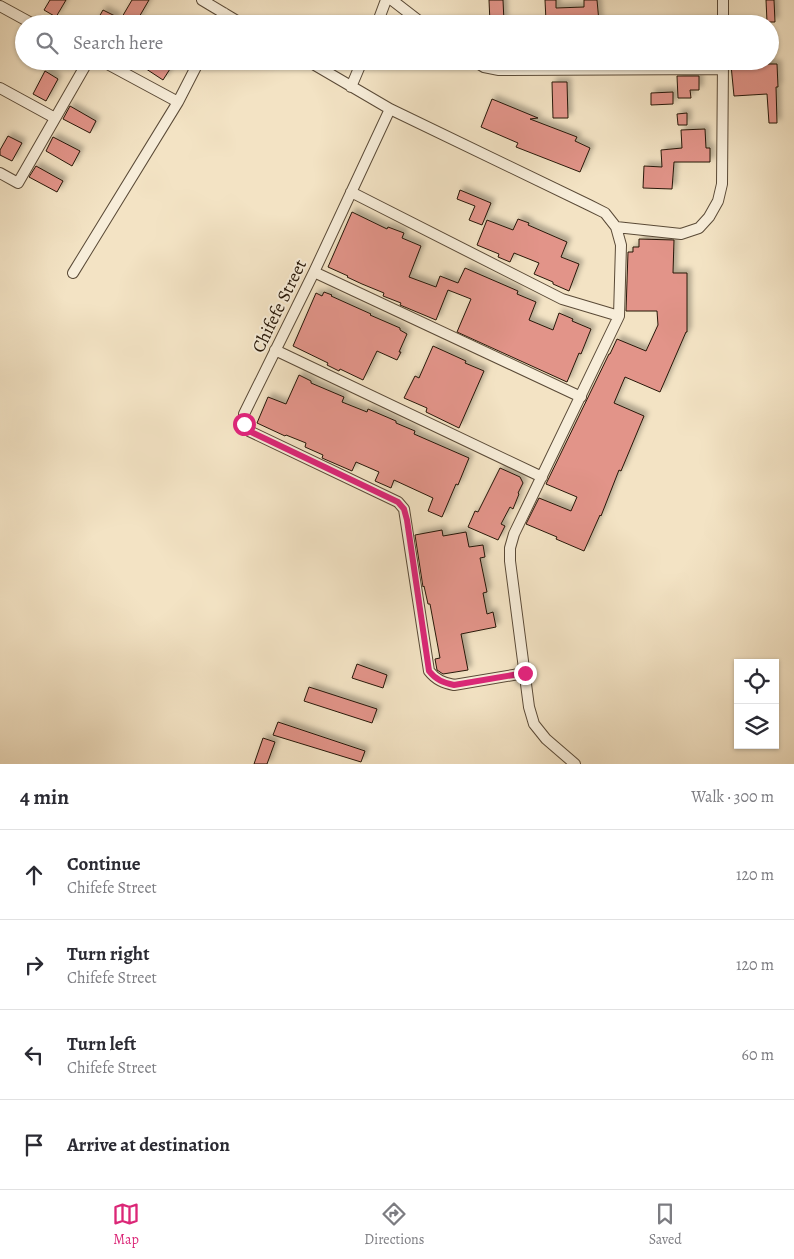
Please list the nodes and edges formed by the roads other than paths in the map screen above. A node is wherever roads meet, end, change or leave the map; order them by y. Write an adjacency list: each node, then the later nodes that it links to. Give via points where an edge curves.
1 (202, 0): 6 (street)
2 (386, 0): 9 (street)
3 (392, 0): 10 (street)
4 (723, 0): 11 (street)
5 (0, 6): 7 (street)
6 (224, 13): 8 (street)
7 (16, 15)
8 (227, 15)
9 (380, 15)
10 (411, 15)
11 (723, 15)
12 (83, 70): 22 (street)
13 (119, 70): 20 (street)
14 (194, 70): 20 (street)
15 (324, 70): 18 (street)
16 (358, 70): 18 (street)
17 (723, 70): 25 (street, via 722,184 718,201 709,217 699,228 681,234)
18 (352, 86): 21 (street)
19 (0, 88): 22 (street)
20 (178, 102): 27 (street)
21 (390, 109): 24 (street, Chifefe Street); 25 (street, via 605,213)
22 (55, 118): 23 (street, via 18,183)
23 (0, 173)
24 (351, 192): 26 (street, Chifefe Street); 28 (street, via 562,299)
25 (616, 227): 28 (street, via 621,245)
26 (314, 272): 29 (street, Chifefe Street); 30 (street)
27 (73, 273)
28 (619, 316): 30 (street)
29 (275, 350): 31 (street); 32 (street, Chifefe Street, via 244,414 244,424 249,431 398,502 404,509 429,671 444,683 454,685)
30 (580, 398): 31 (street)
31 (542, 477): 32 (street, via 510,548)
32 (525, 673): 33 (street, via 534,724)
33 (575, 764)

